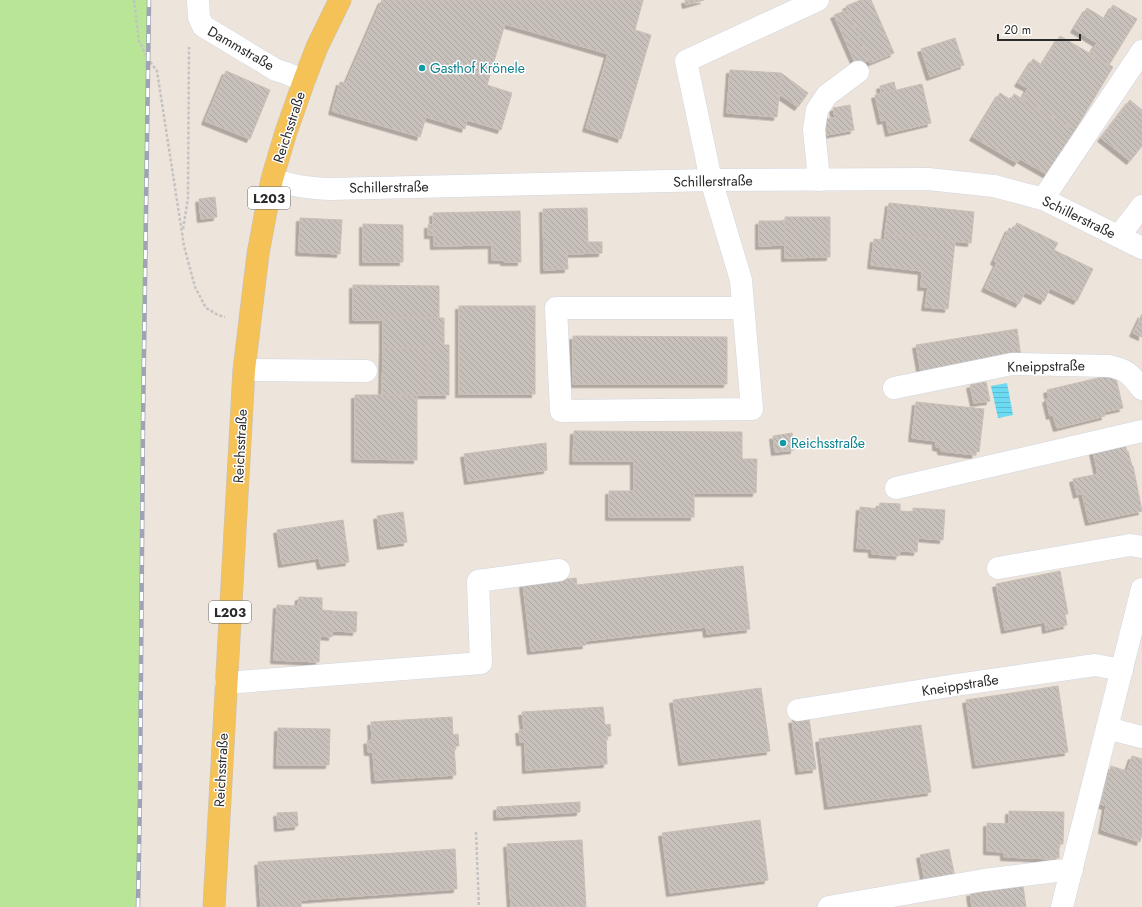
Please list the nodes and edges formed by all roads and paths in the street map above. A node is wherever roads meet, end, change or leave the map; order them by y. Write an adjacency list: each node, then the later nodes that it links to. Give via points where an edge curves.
1 (134, 0): 14 (path, via 139,41 157,71)
2 (198, 0): 5 (street, Dammstraße, via 199,17)
3 (340, 0): 8 (main road, Reichsstraße / L203)
4 (818, 0): 10 (street, via 686,61)
5 (203, 26): 8 (street, Dammstraße, via 276,70); 14 (path, via 194,31 189,45 188,198)
6 (1142, 51): 12 (street)
7 (858, 72): 11 (street, via 827,95 816,110 814,129)
8 (304, 81): 9 (main road, Reichsstraße / L203)
9 (272, 178): 10 (street, Schillerstraße, via 293,185 330,189); 18 (main road, Reichsstraße / L203, via 258,254)
10 (711, 180): 11 (street, Schillerstraße); 17 (street, via 740,280)
11 (819, 180): 12 (street, Schillerstraße, via 928,179 994,186)
12 (1043, 199): 15 (street, Schillerstraße)
13 (1142, 206): 15 (street)
14 (182, 232): 18 (path, via 195,287 206,308 225,317)
15 (1119, 236): 16 (street, Schillerstraße)
16 (1142, 248)
17 (743, 308): 17 (street, via 556,308 561,411 752,409)
18 (250, 318): 19 (main road, Reichsstraße / L203)
19 (244, 370): 20 (street); 30 (main road, Reichsstraße / L203)
20 (366, 371)
21 (894, 388): 22 (street, Kneippstraße, via 1012,364 1026,364 1120,368 1129,373)
22 (1142, 389)
23 (1142, 431): 24 (street)
24 (896, 488)
25 (1142, 547): 26 (street, via 1130,545)
26 (998, 568)
27 (560, 570): 30 (street, via 478,581 481,663)
28 (1142, 589): 29 (street)
29 (1122, 670): 31 (street, Kneippstraße, via 1095,665); 32 (street)
30 (226, 683): 36 (main road, Reichsstraße / L203)
31 (798, 710)
32 (1107, 728): 33 (street); 35 (street)
33 (1142, 737)
34 (476, 832): 37 (path)
35 (1072, 870): 38 (street, via 984,880); 39 (street)
36 (214, 907)
37 (479, 907)
38 (829, 907)
39 (1062, 907)

